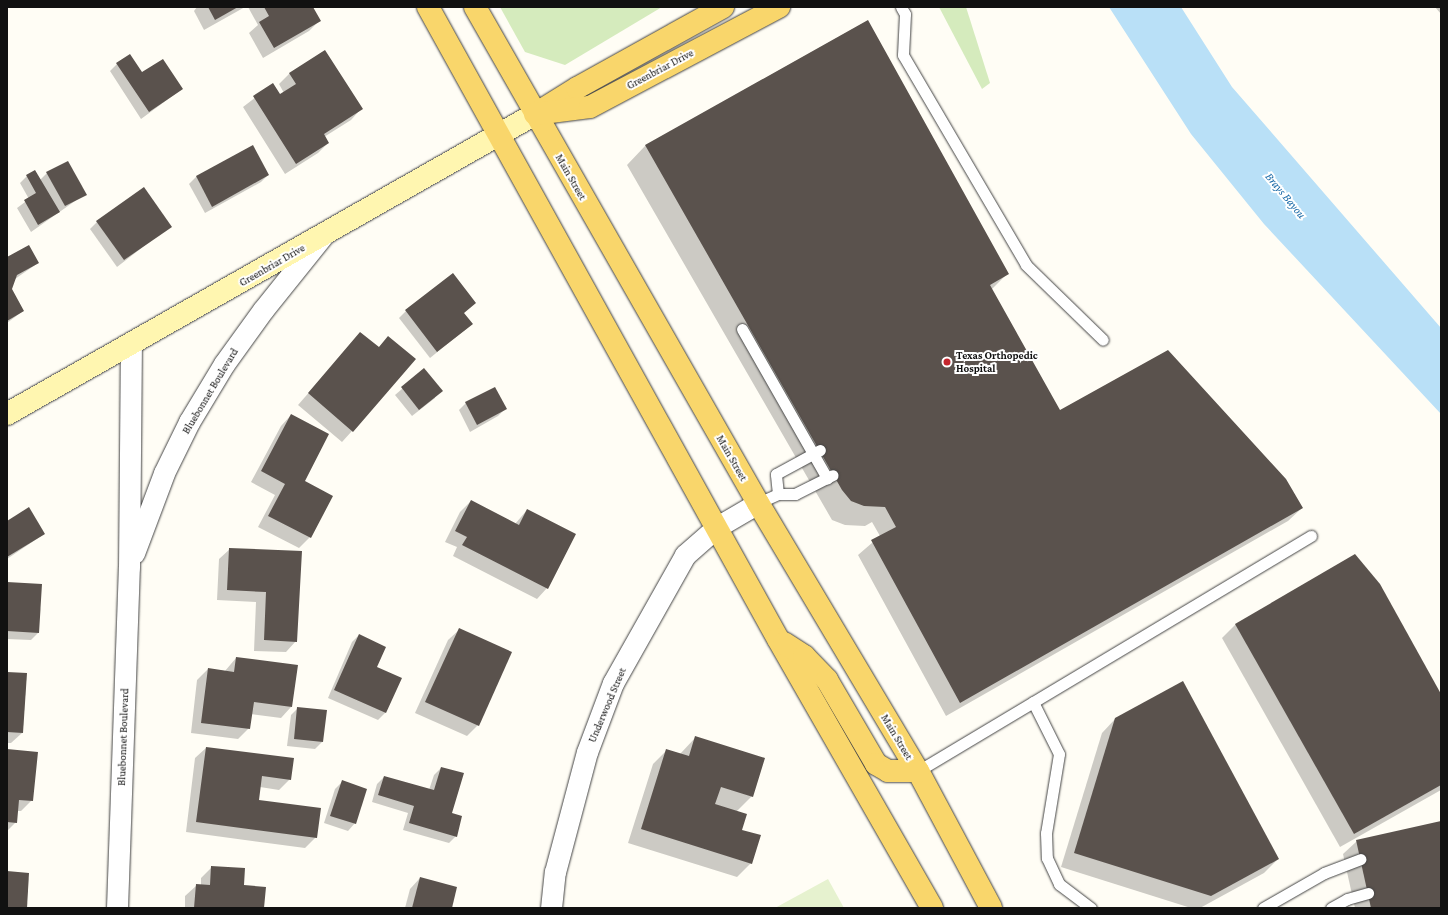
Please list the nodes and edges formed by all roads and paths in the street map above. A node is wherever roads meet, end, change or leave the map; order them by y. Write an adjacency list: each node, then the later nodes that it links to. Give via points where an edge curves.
1 (428, 7): 7 (main road)
2 (475, 7): 6 (main road, Main Street)
3 (723, 7): 6 (main road, Greenbriar Drive, via 577,88)
4 (779, 7): 6 (main road, Greenbriar Drive, via 590,108)
5 (901, 7): 10 (lane, via 906,14 903,55 1026,265)
6 (536, 114): 7 (main road, Greenbriar Drive); 15 (main road, Main Street)
7 (500, 135): 8 (main road, Greenbriar Drive); 16 (main road)
8 (324, 235): 11 (main road, Greenbriar Drive); 18 (street, Bluebonnet Boulevard, via 254,322 224,364 189,422 164,473)
9 (742, 329): 13 (lane)
10 (1104, 340)
11 (131, 345): 12 (main road, Greenbriar Drive); 18 (street, Bluebonnet Boulevard)
12 (7, 414)
13 (817, 452): 14 (lane, via 776,474); 14 (lane, via 830,476 795,494)
14 (778, 494): 15 (lane)
15 (758, 503): 16 (street, Underwood Street); 21 (main road, Main Street)
16 (717, 527): 19 (main road); 25 (street, Underwood Street, via 678,564 613,683 587,752 555,872)
17 (1311, 536): 20 (lane)
18 (129, 567): 24 (street, Bluebonnet Boulevard)
19 (778, 639): 21 (main road, via 804,656 827,680 876,764 888,771); 26 (main road)
20 (1033, 702): 21 (lane); 28 (lane, via 1059,754 1046,833 1047,858 1059,884 1068,894)
21 (918, 771): 27 (main road, Main Street)
22 (1360, 859): 29 (lane, via 1324,873)
23 (1368, 893): 30 (lane, via 1347,899)
24 (117, 908)
25 (550, 908)
26 (932, 908)
27 (991, 908)
28 (1092, 908)
29 (1263, 908)
30 (1331, 908)

